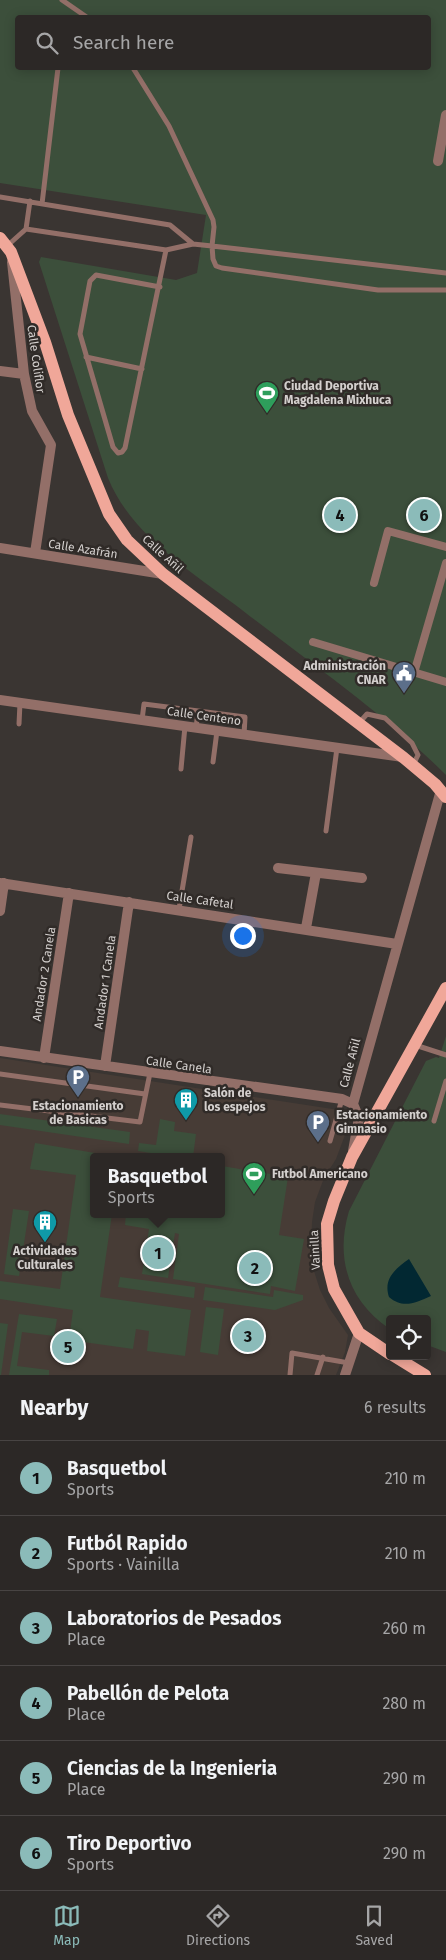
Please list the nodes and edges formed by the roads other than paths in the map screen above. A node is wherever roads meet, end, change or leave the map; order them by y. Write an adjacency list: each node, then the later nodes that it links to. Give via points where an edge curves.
1 (62, 0): 2 (lane)
2 (84, 15)
3 (58, 70): 9 (lane)
4 (134, 70): 13 (lane, via 169,126 213,220)
5 (446, 115): 6 (street)
6 (438, 161)
7 (0, 197): 8 (lane)
8 (30, 201): 9 (lane); 10 (lane)
9 (42, 204): 11 (lane, via 170,225)
10 (26, 229): 12 (lane); 14 (lane)
11 (193, 244): 13 (lane); 14 (lane)
12 (6, 246): 21 (street, Calle Coliflor); 27 (main road, Calle Añil, via 45,342 68,415 109,514 127,540)
13 (212, 246): 15 (lane); 17 (lane, via 216,266 222,268 378,290)
14 (166, 250): 16 (lane)
15 (446, 273)
16 (160, 287): 18 (lane, via 93,276 80,328); 19 (lane)
17 (446, 290)
18 (86, 357): 19 (lane); 19 (lane, via 113,447 118,453 125,448)
19 (142, 369)
20 (0, 371): 21 (street)
21 (24, 374): 24 (street, Calle Coliflor, via 32,411 51,445)
22 (446, 547): 28 (street, via 388,532)
23 (0, 548): 24 (street, Calle Azafrán)
24 (35, 553): 27 (street, Calle Azafrán)
25 (446, 563): 26 (street)
26 (445, 572): 30 (street)
27 (163, 574): 36 (main road, Calle Añil)
28 (374, 583)
29 (313, 642): 30 (street)
30 (414, 673): 31 (street)
31 (446, 682)
32 (0, 700): 33 (street, Calle Centeno)
33 (20, 703): 35 (street, Calle Centeno); 37 (lane)
34 (198, 711): 35 (lane, via 144,704); 38 (lane); 40 (lane, via 245,717)
35 (142, 720): 38 (street, Calle Centeno)
36 (359, 723): 42 (main road, Calle Añil); 42 (lane, via 367,714 385,718 412,742 418,755)
37 (19, 724)
38 (190, 727): 39 (street, Calle Centeno); 44 (lane)
39 (217, 731): 40 (street, Calle Centeno); 43 (lane)
40 (244, 735): 41 (street, Calle Centeno)
41 (337, 748): 42 (street, Calle Centeno); 46 (lane)
42 (408, 761): 45 (main road, Calle Añil)
43 (213, 762)
44 (181, 769)
45 (443, 794): 57 (street, Calle Añil)
46 (326, 831)
47 (192, 836): 54 (lane)
48 (278, 868): 49 (street)
49 (316, 873): 50 (street); 56 (street)
50 (362, 878)
51 (2, 883): 52 (street, Calle Cafetal); 55 (street)
52 (69, 893): 53 (street, Calle Cafetal); 62 (street, Andador 2 Canela)
53 (129, 902): 54 (street, Calle Cafetal); 63 (street, Andador 1 Canela)
54 (179, 909): 56 (street, Calle Cafetal)
55 (0, 911)
56 (306, 928): 57 (street, Calle Cafetal)
57 (397, 944): 69 (street, Calle Añil)
58 (446, 988): 59 (main road)
59 (414, 1045): 61 (lane); 73 (main road)
60 (0, 1051): 62 (street, Calle Canela)
61 (446, 1055)
62 (44, 1058): 63 (street, Calle Canela)
63 (105, 1066): 64 (street, Calle Canela)
64 (150, 1073): 67 (lane); 68 (street, Calle Canela)
65 (0, 1074): 67 (lane)
66 (446, 1082): 71 (lane)
67 (145, 1094): 70 (lane, via 142,1120 137,1122)
68 (342, 1099): 69 (street, Calle Canela); 72 (lane)
69 (353, 1104): 73 (street, Calle Añil, via 359,1118)
70 (0, 1105)
71 (434, 1121)
72 (330, 1141)
73 (352, 1157): 74 (main road, Vainilla, via 327,1224 326,1246 334,1289)
74 (359, 1333): 75 (main road, Vainilla); 78 (street)
75 (386, 1351)
76 (323, 1358): 78 (lane); 79 (lane, via 292,1353); 80 (lane)
77 (401, 1360): 82 (main road)
78 (349, 1363): 81 (street)
79 (290, 1375)
80 (317, 1375)
81 (345, 1375)
82 (425, 1375)

